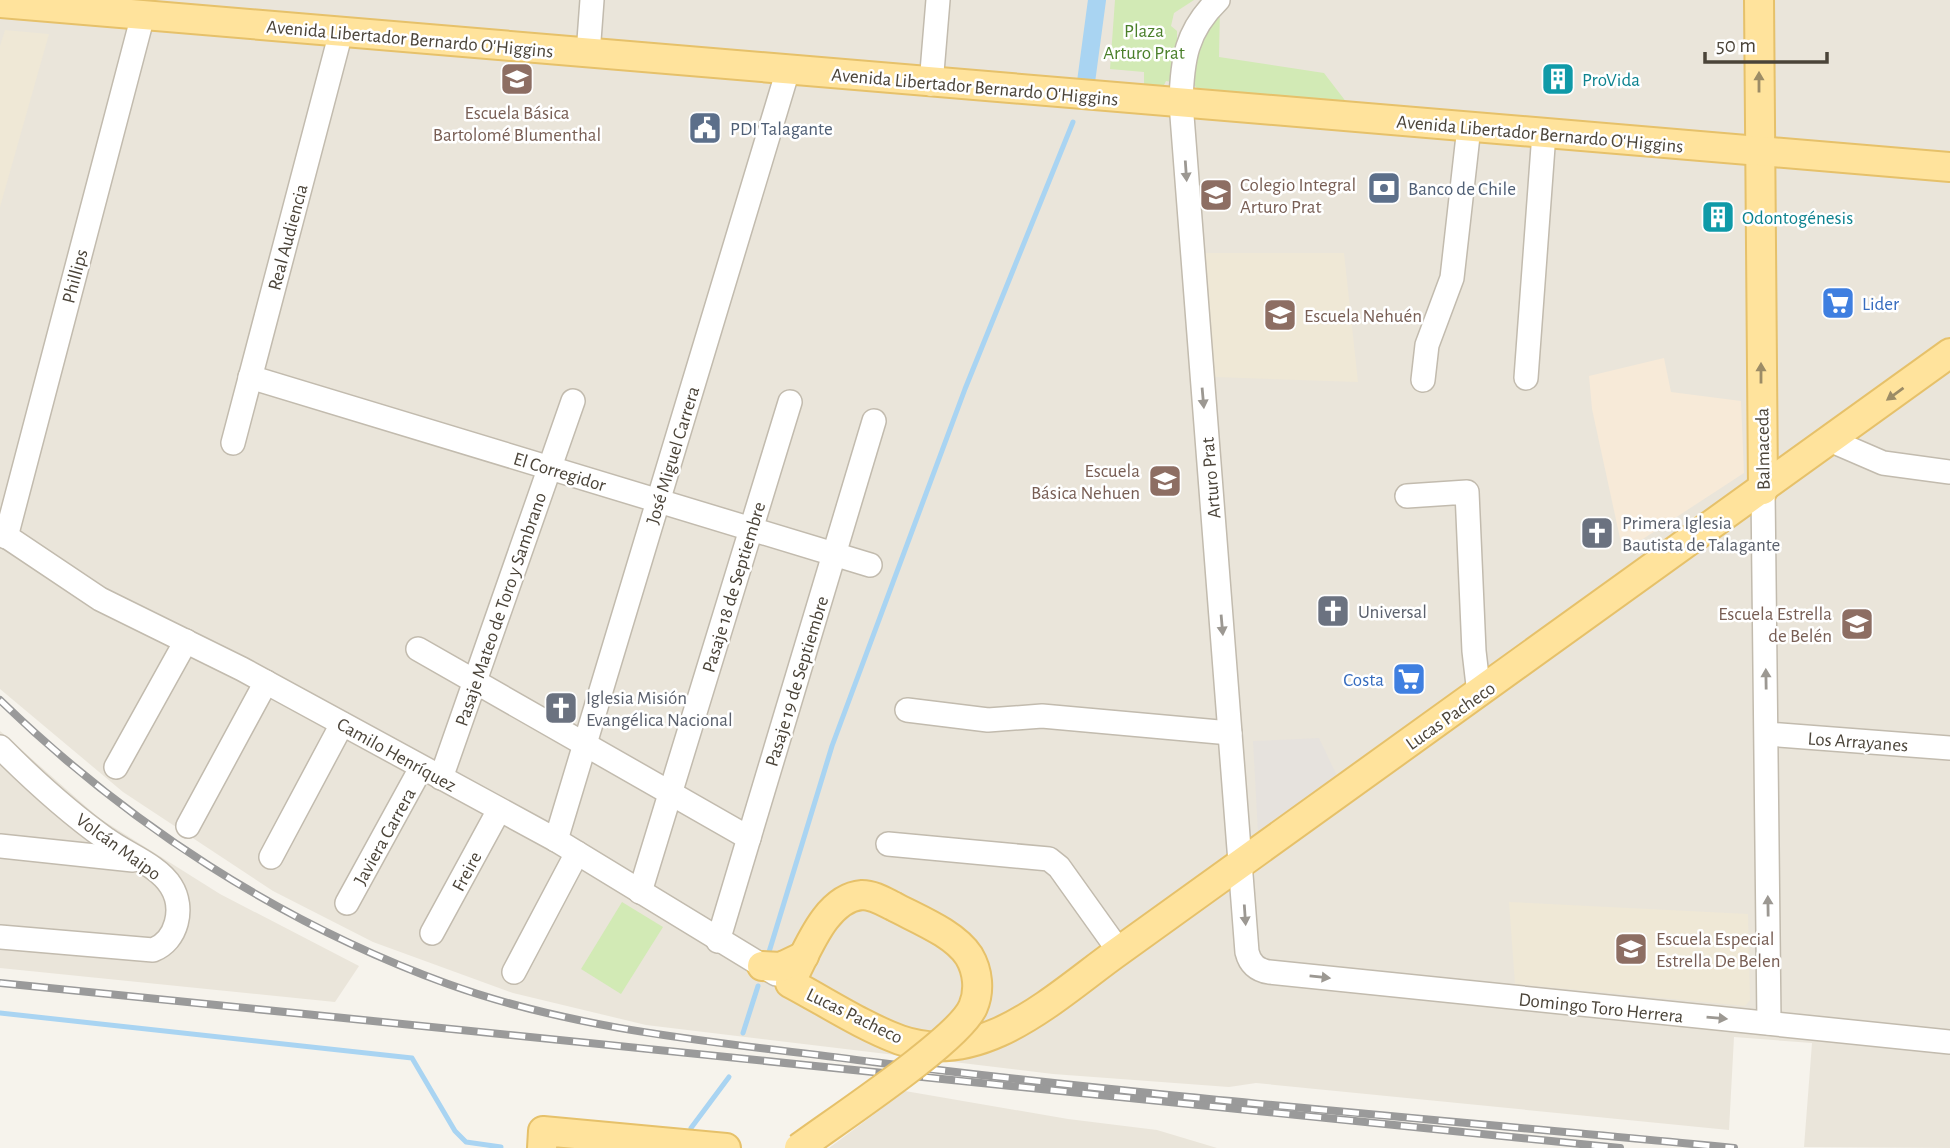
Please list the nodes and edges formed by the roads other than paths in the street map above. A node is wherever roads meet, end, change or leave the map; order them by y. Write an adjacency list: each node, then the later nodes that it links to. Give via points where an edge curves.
1 (592, 0): 8 (street)
2 (937, 0): 10 (street)
3 (1218, 0): 11 (street, Arturo Prat, via 1196,24 1187,44)
4 (1759, 0): 14 (main road, Balmaceda, one-way to 4)
5 (0, 3): 6 (main road, Avenida Libertador Bernardo O'Higgins)
6 (143, 15): 7 (main road, Avenida Libertador Bernardo O'Higgins); 31 (street, Phillips)
7 (341, 32): 8 (main road, Avenida Libertador Bernardo O'Higgins); 17 (street, Real Audiencia)
8 (588, 54): 9 (main road, Avenida Libertador Bernardo O'Higgins)
9 (788, 70): 10 (main road, Avenida Libertador Bernardo O'Higgins); 29 (street, José Miguel Carrera)
10 (931, 83): 11 (main road, Avenida Libertador Bernardo O'Higgins)
11 (1181, 103): 12 (main road, Avenida Libertador Bernardo O'Higgins); 41 (street, Arturo Prat, one-way to 41)
12 (1469, 127): 13 (main road, Avenida Libertador Bernardo O'Higgins); 19 (street, via 1452,278 1427,345)
13 (1544, 133): 14 (main road, Avenida Libertador Bernardo O'Higgins); 18 (street)
14 (1760, 150): 15 (main road, Avenida Libertador Bernardo O'Higgins); 27 (main road, Balmaceda, one-way to 14)
15 (1950, 167)
16 (1950, 353): 23 (main road, Lucas Pacheco, one-way to 23)
17 (250, 377): 24 (street, Real Audiencia); 25 (street, El Corregidor)
18 (1526, 378)
19 (1423, 380)
20 (573, 401): 25 (street, Pasaje Mateo de Toro y Sambrano)
21 (789, 402): 30 (street, Pasaje 18 de Septiembre)
22 (874, 421): 32 (street, Pasaje 19 de Septiembre)
23 (1832, 441): 26 (street, via 1883,463); 27 (main road, Lucas Pacheco)
24 (233, 443)
25 (549, 468): 29 (street, El Corregidor); 36 (street, Pasaje Mateo de Toro y Sambrano)
26 (1950, 472)
27 (1763, 490): 38 (main road, Lucas Pacheco); 42 (street, Balmaceda, one-way to 27)
28 (1407, 496): 38 (street, via 1467,492)
29 (658, 501): 30 (street, El Corregidor); 43 (street, José Miguel Carrera)
30 (751, 529): 32 (street, El Corregidor); 48 (street, Pasaje 18 de Septiembre)
31 (3, 535): 34 (street, Camilo Henríquez, via 100,599)
32 (834, 554): 33 (street, El Corregidor); 51 (street, Pasaje 19 de Septiembre)
33 (870, 565)
34 (186, 641): 37 (street, Camilo Henríquez); 46 (street)
35 (418, 649): 36 (street)
36 (475, 681): 43 (street); 47 (street, Pasaje Mateo de Toro y Sambrano)
37 (266, 682): 40 (street, Camilo Henríquez); 50 (street)
38 (1479, 694): 58 (main road, Lucas Pacheco)
39 (908, 710): 41 (street, via 988,720 1042,716)
40 (342, 724): 47 (street, Camilo Henríquez); 56 (street)
41 (1230, 733): 58 (street, Arturo Prat)
42 (1767, 734): 45 (street, Los Arrayanes); 71 (street, Balmaceda, one-way to 42)
43 (585, 744): 48 (street); 52 (street, José Miguel Carrera)
44 (0, 747): 57 (street, Volcán Maipo, via 64,806)
45 (1950, 748)
46 (116, 767)
47 (431, 773): 49 (street, Camilo Henríquez); 60 (street, Javiera Carrera)
48 (671, 793): 51 (street); 59 (street, Pasaje 18 de Septiembre)
49 (499, 810): 52 (street, Camilo Henríquez); 61 (street, Freire)
50 (188, 825)
51 (748, 838): 63 (street, Pasaje 19 de Septiembre)
52 (556, 840): 55 (street, Camilo Henríquez)
53 (888, 844): 64 (street, via 1049,859)
54 (0, 846): 57 (street)
55 (577, 853): 59 (street, Camilo Henríquez); 68 (street)
56 (271, 857)
57 (139, 860): 62 (street, Volcán Maipo, via 172,887 177,914 173,932 153,950)
58 (1241, 863): 64 (main road, Lucas Pacheco); 66 (street, Arturo Prat, one-way to 66, via 1247,952)
59 (640, 892): 63 (street, Camilo Henríquez)
60 (347, 903)
61 (432, 933)
62 (0, 937)
63 (718, 941): 67 (street, Camilo Henríquez)
64 (1119, 951): 70 (main road, Lucas Pacheco, via 1012,1025 964,1045 903,1041)
65 (804, 956): 67 (main road, via 782,967); 69 (main road, Lucas Pacheco); 70 (main road); 75 (main road, Lucas Pacheco, bridge, via 821,926 846,900 872,896 968,954 977,980 973,1007 960,1025)
66 (1254, 965): 71 (street, Domingo Toro Herrera, one-way to 71, via 1269,972)
67 (762, 966): 69 (street, Camilo Henríquez)
68 (514, 972)
69 (790, 983): 70 (main road, Lucas Pacheco)
70 (818, 998)
71 (1769, 1023): 72 (street, Domingo Toro Herrera)
72 (1950, 1042)
73 (543, 1140): 74 (main road)
74 (726, 1148)
75 (799, 1148)

